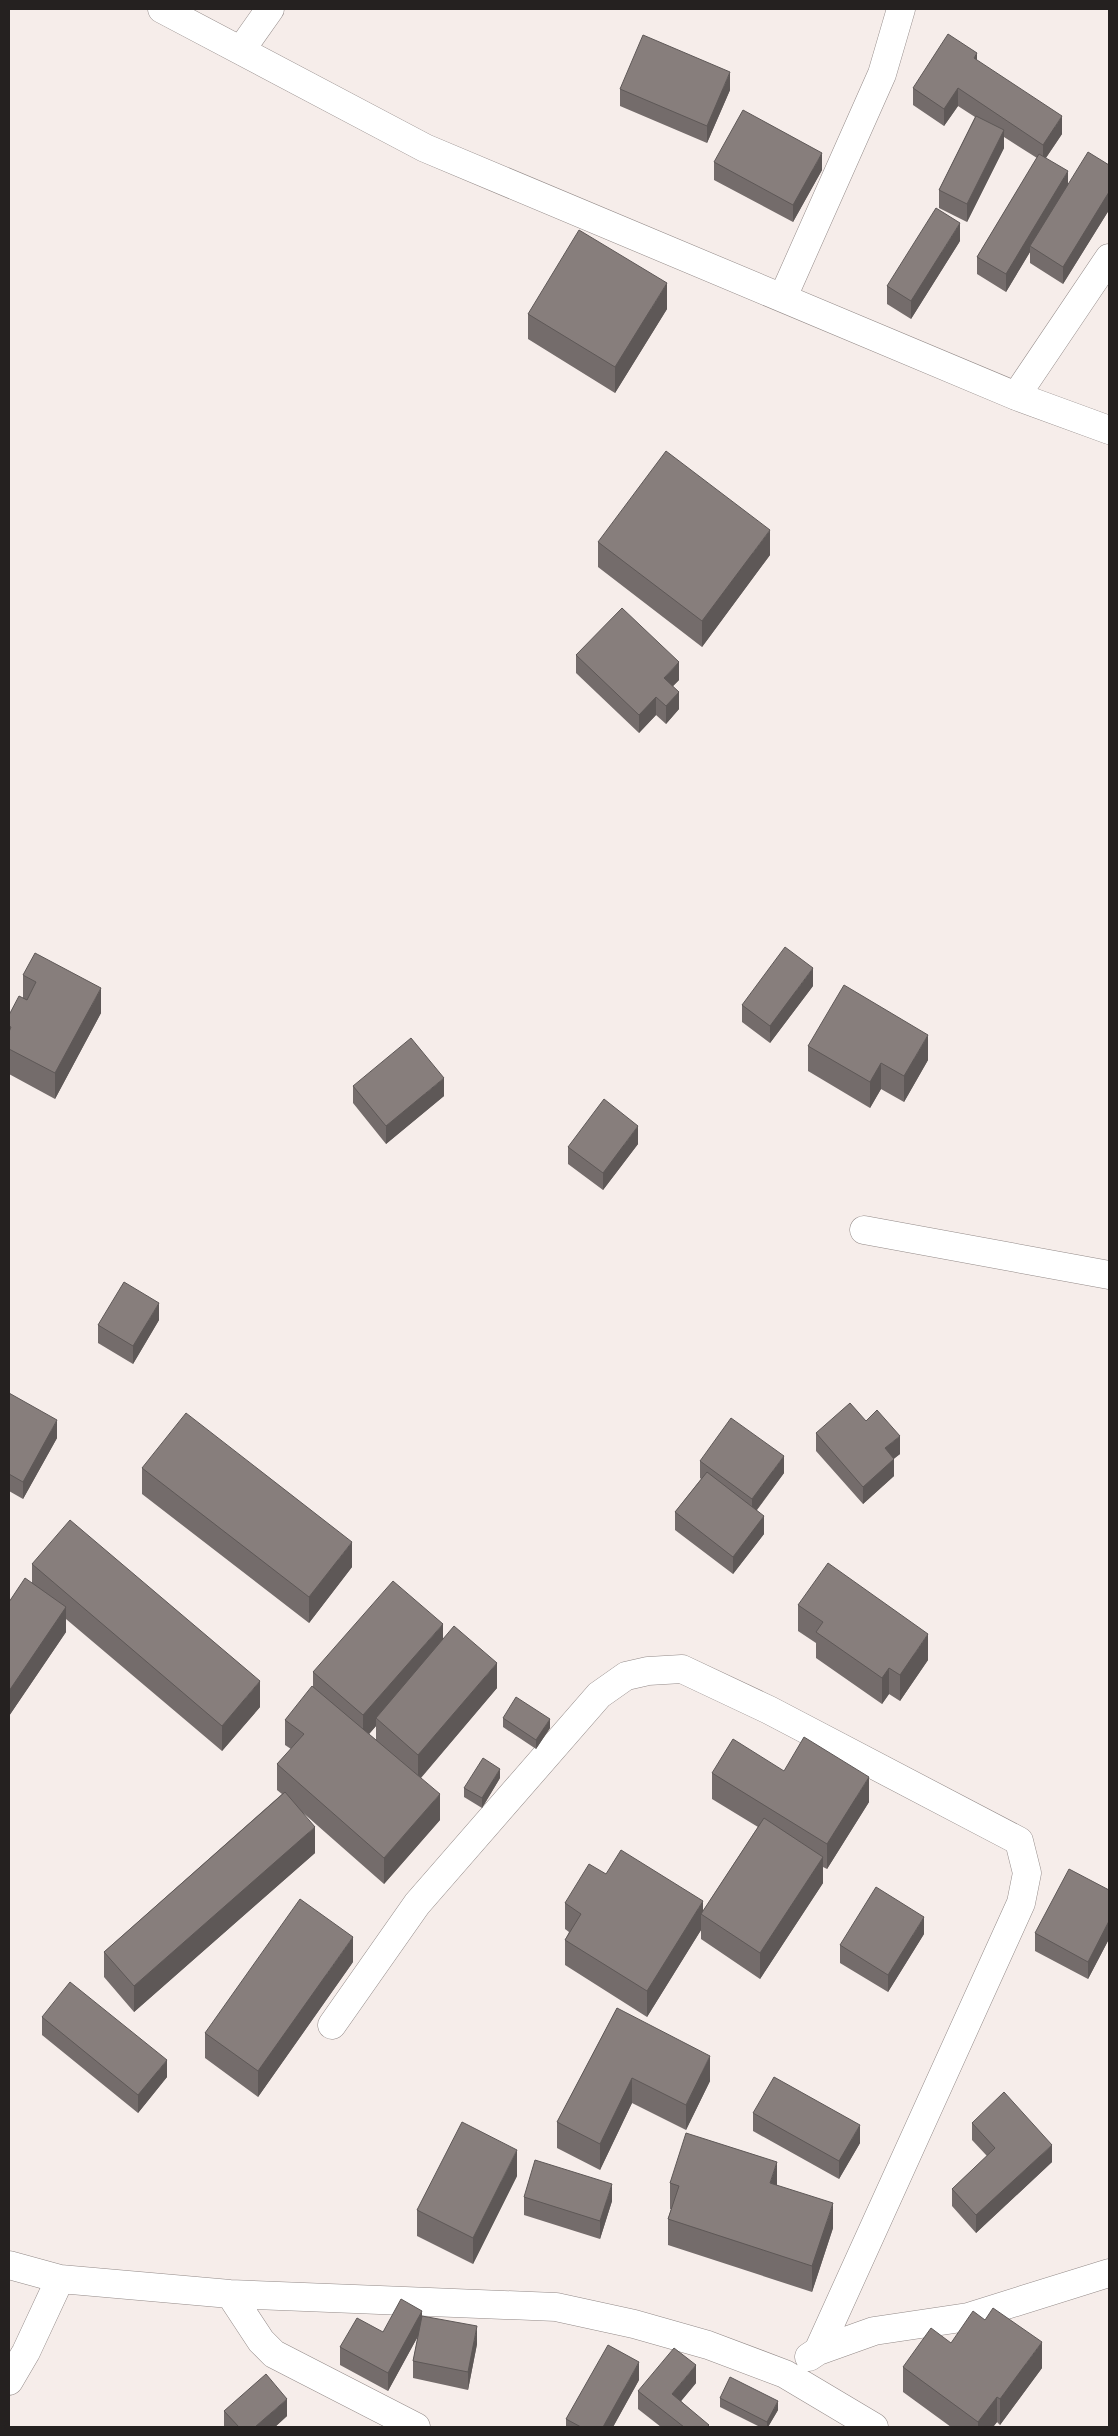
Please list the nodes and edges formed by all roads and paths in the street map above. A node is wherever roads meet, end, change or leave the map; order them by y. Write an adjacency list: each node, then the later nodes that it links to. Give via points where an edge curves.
1 (162, 9): 4 (street)
2 (270, 9): 4 (street)
3 (901, 9): 6 (street, via 882,74)
4 (241, 50): 6 (street, via 425,148)
5 (1109, 258): 7 (street)
6 (783, 298): 7 (street)
7 (1016, 396): 8 (street)
8 (1109, 430)
9 (864, 1230): 10 (street)
10 (1109, 1275)
11 (332, 2025): 16 (street, via 417,1904 599,1695 626,1676 682,1669 769,1710 1019,1840 1027,1873 1020,1903)
12 (9, 2265): 14 (street)
13 (1109, 2273): 16 (street, via 968,2317 874,2331)
14 (60, 2279): 15 (street); 18 (street, via 26,2352)
15 (230, 2294): 17 (street, via 556,2307 708,2345); 19 (street, via 261,2341 274,2354)
16 (818, 2351): 17 (street)
17 (785, 2374): 20 (street)
18 (9, 2380)
19 (416, 2427)
20 (874, 2427)

